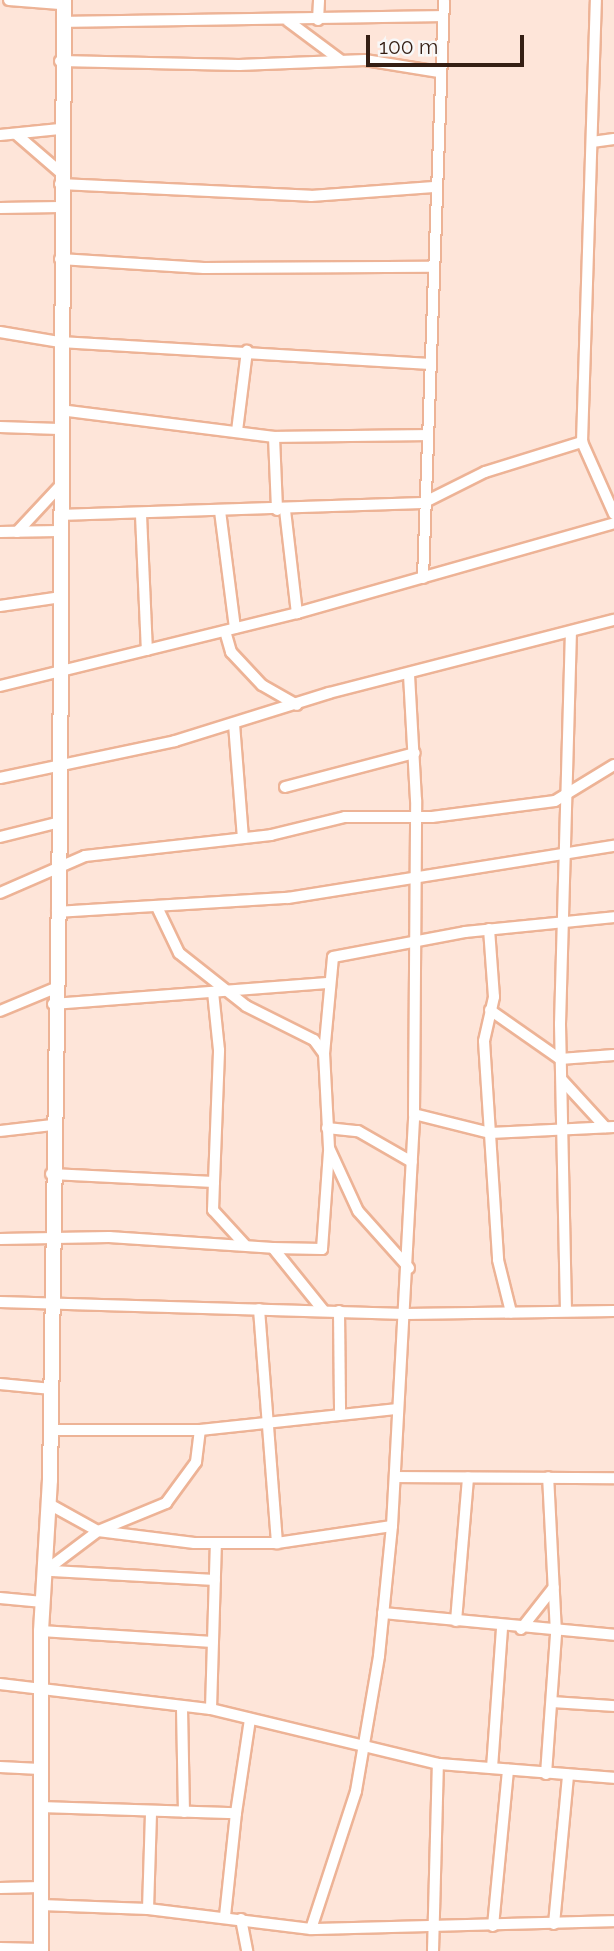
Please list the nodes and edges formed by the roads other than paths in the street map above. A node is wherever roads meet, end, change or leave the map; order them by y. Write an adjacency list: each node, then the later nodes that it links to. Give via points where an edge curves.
1 (9, 0): 5 (street)
2 (319, 0): 7 (street)
3 (444, 0): 6 (street)
4 (596, 0): 16 (street)
5 (62, 8): 8 (street); 10 (street)
6 (442, 16): 7 (street); 11 (street)
7 (318, 20): 8 (street)
8 (288, 21): 9 (street)
9 (342, 60): 10 (street, via 274,65); 11 (street)
10 (60, 61): 12 (street)
11 (439, 72): 18 (street)
12 (60, 129): 13 (street); 17 (street)
13 (16, 134): 14 (street); 17 (street)
14 (0, 135)
15 (614, 139): 16 (street)
16 (592, 142): 33 (street)
17 (60, 178): 18 (street, via 311,197); 19 (street)
18 (433, 187): 22 (street)
19 (60, 207): 20 (street); 21 (street)
20 (0, 208)
21 (60, 259): 22 (street, via 204,268); 24 (street)
22 (432, 267): 26 (street)
23 (0, 332): 24 (street)
24 (60, 342): 25 (street); 27 (street)
25 (247, 351): 26 (street); 30 (street)
26 (430, 364): 31 (street)
27 (60, 410): 29 (street); 30 (street)
28 (0, 427): 29 (street)
29 (59, 429): 34 (street)
30 (237, 431): 32 (street)
31 (427, 435): 32 (street); 35 (street)
32 (274, 436): 36 (street)
33 (582, 442): 35 (street, via 485,472); 38 (street)
34 (59, 488): 39 (street); 44 (street)
35 (423, 503): 36 (street); 45 (street)
36 (281, 510): 37 (street); 48 (street)
37 (220, 511): 40 (street); 50 (street)
38 (614, 514)
39 (59, 515): 40 (street); 42 (street)
40 (141, 515): 52 (street)
41 (614, 523): 45 (street)
42 (59, 531): 44 (street); 46 (street)
43 (0, 532): 44 (street)
44 (17, 532)
45 (422, 578): 48 (street)
46 (61, 597): 47 (street); 53 (street)
47 (0, 606)
48 (297, 613): 50 (street)
49 (614, 620): 51 (street)
50 (230, 630): 52 (street); 56 (street, via 231,652 254,677)
51 (571, 633): 54 (street); 63 (street)
52 (147, 650): 53 (street)
53 (61, 670): 55 (street); 59 (street)
54 (409, 675): 56 (street); 58 (street)
55 (0, 687)
56 (297, 705): 57 (street)
57 (234, 724): 59 (street); 67 (street)
58 (415, 753): 62 (street); 64 (street)
59 (60, 763): 61 (street); 65 (street)
60 (614, 765): 63 (street, via 599,769)
61 (0, 778)
62 (285, 786)
63 (567, 798): 64 (street, via 432,817); 69 (street)
64 (416, 813): 67 (street, via 345,817); 71 (street)
65 (60, 822): 66 (street); 70 (street)
66 (0, 837)
67 (243, 838): 70 (street)
68 (614, 846): 69 (street)
69 (566, 855): 71 (street); 76 (street)
70 (59, 865): 72 (street); 74 (street)
71 (413, 878): 73 (street, via 288,898); 78 (street)
72 (0, 892)
73 (157, 907): 74 (street); 81 (street, via 179,953)
74 (57, 912): 83 (street)
75 (614, 917): 76 (street)
76 (565, 919): 77 (street); 89 (street)
77 (489, 929): 78 (street); 85 (street)
78 (415, 943): 79 (street, via 336,954); 91 (street)
79 (327, 983): 80 (street); 84 (street)
80 (298, 986): 81 (street); 84 (street)
81 (228, 991): 82 (street); 87 (street, via 313,1040)
82 (214, 992): 83 (street); 101 (street, via 219,1050)
83 (53, 997): 86 (street); 92 (street)
84 (326, 1005): 87 (street)
85 (490, 1010): 89 (street); 97 (street, via 483,1027)
86 (0, 1011)
87 (324, 1054): 94 (street)
88 (614, 1055): 89 (street)
89 (560, 1059): 90 (street)
90 (562, 1080): 93 (street); 95 (street)
91 (414, 1114): 97 (street); 99 (street)
92 (52, 1125): 96 (street); 100 (street)
93 (610, 1127): 95 (street)
94 (327, 1128): 98 (street); 99 (street, via 358,1131)
95 (565, 1128): 97 (street); 112 (street)
96 (0, 1131)
97 (490, 1133): 114 (street, via 498,1260)
98 (329, 1148): 105 (street, via 322,1249); 106 (street, via 358,1210)
99 (412, 1162): 106 (street)
100 (51, 1174): 101 (street); 102 (street)
101 (214, 1182): 104 (street, via 212,1210)
102 (51, 1235): 103 (street); 104 (street); 108 (street)
103 (0, 1239)
104 (245, 1245): 105 (street)
105 (273, 1248): 110 (street)
106 (409, 1268): 115 (street)
107 (0, 1302): 108 (street)
108 (52, 1303): 109 (street); 117 (street)
109 (259, 1309): 110 (street); 120 (street)
110 (323, 1310): 111 (street)
111 (339, 1311): 115 (street); 119 (street)
112 (566, 1311): 113 (street); 114 (street)
113 (614, 1311)
114 (511, 1312): 115 (street)
115 (406, 1314): 118 (street)
116 (0, 1384): 117 (street)
117 (52, 1390): 121 (street)
118 (398, 1409): 119 (street); 123 (street)
119 (340, 1414): 120 (street)
120 (267, 1424): 122 (street); 130 (street)
121 (51, 1430): 122 (street); 127 (street)
122 (200, 1430): 129 (street, via 196,1462 166,1503)
123 (395, 1477): 125 (street); 128 (street)
124 (548, 1477): 125 (street); 126 (street); 134 (street)
125 (468, 1478): 138 (street)
126 (614, 1478)
127 (50, 1504): 129 (street); 132 (street)
128 (392, 1526): 130 (street); 137 (street)
129 (98, 1531): 131 (street); 132 (street)
130 (277, 1543): 131 (street)
131 (216, 1544): 133 (street)
132 (49, 1571): 133 (street); 136 (street)
133 (215, 1580): 144 (street)
134 (554, 1587): 140 (street); 142 (street)
135 (0, 1598): 136 (street)
136 (43, 1602): 141 (street)
137 (383, 1614): 138 (street); 152 (street)
138 (456, 1621): 139 (street)
139 (502, 1627): 140 (street); 155 (street)
140 (521, 1629): 142 (street)
141 (41, 1631): 144 (street); 146 (street)
142 (556, 1633): 143 (street); 147 (street)
143 (614, 1635)
144 (213, 1642): 150 (street)
145 (0, 1684): 146 (street)
146 (41, 1689): 149 (street); 156 (street)
147 (553, 1702): 148 (street); 158 (street)
148 (614, 1706)
149 (182, 1708): 150 (street); 162 (street)
150 (211, 1709): 151 (street)
151 (250, 1719): 152 (street); 164 (street)
152 (364, 1745): 153 (street); 175 (street, via 356,1791)
153 (438, 1764): 155 (street); 174 (street)
154 (0, 1767): 156 (street)
155 (492, 1768): 157 (street)
156 (40, 1769): 161 (street)
157 (508, 1770): 158 (street); 173 (street)
158 (547, 1774): 159 (street)
159 (568, 1775): 160 (street); 172 (street)
160 (614, 1778)
161 (40, 1807): 163 (street); 165 (street)
162 (184, 1812): 163 (street); 164 (street)
163 (151, 1813): 168 (street)
164 (236, 1813): 169 (street)
165 (41, 1887): 166 (street); 167 (street)
166 (0, 1888)
167 (41, 1905): 168 (street); 177 (street)
168 (148, 1909): 169 (street)
169 (225, 1916): 170 (street)
170 (241, 1919): 175 (street); 178 (street)
171 (614, 1921): 172 (street)
172 (554, 1924): 173 (street)
173 (493, 1926): 174 (street)
174 (435, 1928): 175 (street); 179 (street)
175 (311, 1929)
176 (0, 1948): 177 (street)
177 (41, 1950)
178 (247, 1951)
179 (433, 1951)

